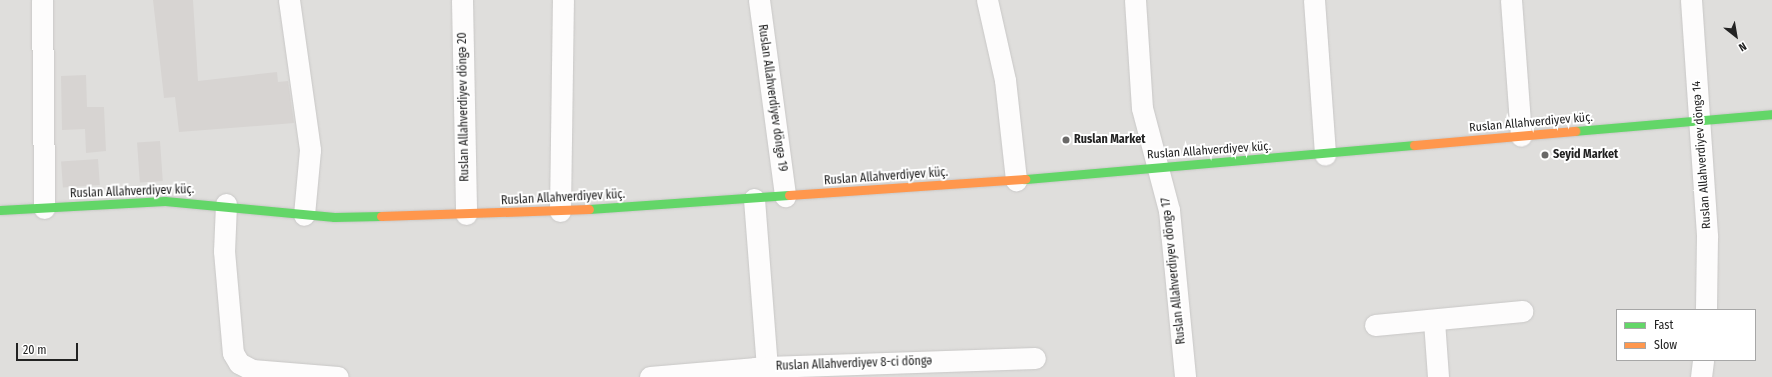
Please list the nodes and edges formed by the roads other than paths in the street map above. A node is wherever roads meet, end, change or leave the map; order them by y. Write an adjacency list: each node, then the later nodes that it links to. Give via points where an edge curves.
1 (42, 0): 20 (street)
2 (289, 0): 24 (street, via 310,150)
3 (462, 0): 23 (street, Ruslan Allahverdiyev döngə 20)
4 (563, 0): 22 (street)
5 (759, 0): 17 (street, Ruslan Allahverdiyev döngə 19)
6 (987, 0): 16 (street, via 1006,80)
7 (1135, 0): 15 (street, Ruslan Allahverdiyev döngə 17, via 1142,108)
8 (1314, 0): 14 (street)
9 (1511, 0): 13 (street)
10 (1691, 0): 12 (street, Ruslan Allahverdiyev döngə 14)
11 (1772, 114): 12 (street, Ruslan Allahverdiyev küç.)
12 (1700, 120): 13 (street, Ruslan Allahverdiyev küç.); 25 (street, Ruslan Allahverdiyev döngə 14, via 1707,237)
13 (1521, 136): 14 (street, Ruslan Allahverdiyev küç.)
14 (1325, 155): 15 (street, Ruslan Allahverdiyev küç.)
15 (1156, 167): 16 (street, Ruslan Allahverdiyev küç.); 34 (street, Ruslan Allahverdiyev döngə 17, via 1170,210)
16 (1016, 180): 17 (street, Ruslan Allahverdiyev küç.)
17 (785, 196): 18 (street, Ruslan Allahverdiyev küç.)
18 (754, 199): 22 (street, Ruslan Allahverdiyev küç.); 31 (street)
19 (226, 204): 20 (street, Ruslan Allahverdiyev küç., via 165,201); 24 (street, Ruslan Allahverdiyev küç.); 32 (street, via 224,251 233,353 239,363 252,370)
20 (44, 208): 21 (street, Ruslan Allahverdiyev küç.)
21 (0, 210)
22 (560, 211): 23 (street, Ruslan Allahverdiyev küç.)
23 (466, 214): 24 (street, Ruslan Allahverdiyev küç.)
24 (304, 215)
25 (1706, 309)
26 (1522, 311): 27 (street)
27 (1434, 321): 28 (street); 35 (street)
28 (1376, 325)
29 (1035, 358): 31 (street, Ruslan Allahverdiyev 8-ci döngə)
30 (1703, 361): 36 (street)
31 (767, 366): 33 (street, Ruslan Allahverdiyev 8-ci döngə)
32 (338, 377)
33 (650, 377)
34 (1185, 377)
35 (1438, 377)
36 (1702, 377)

